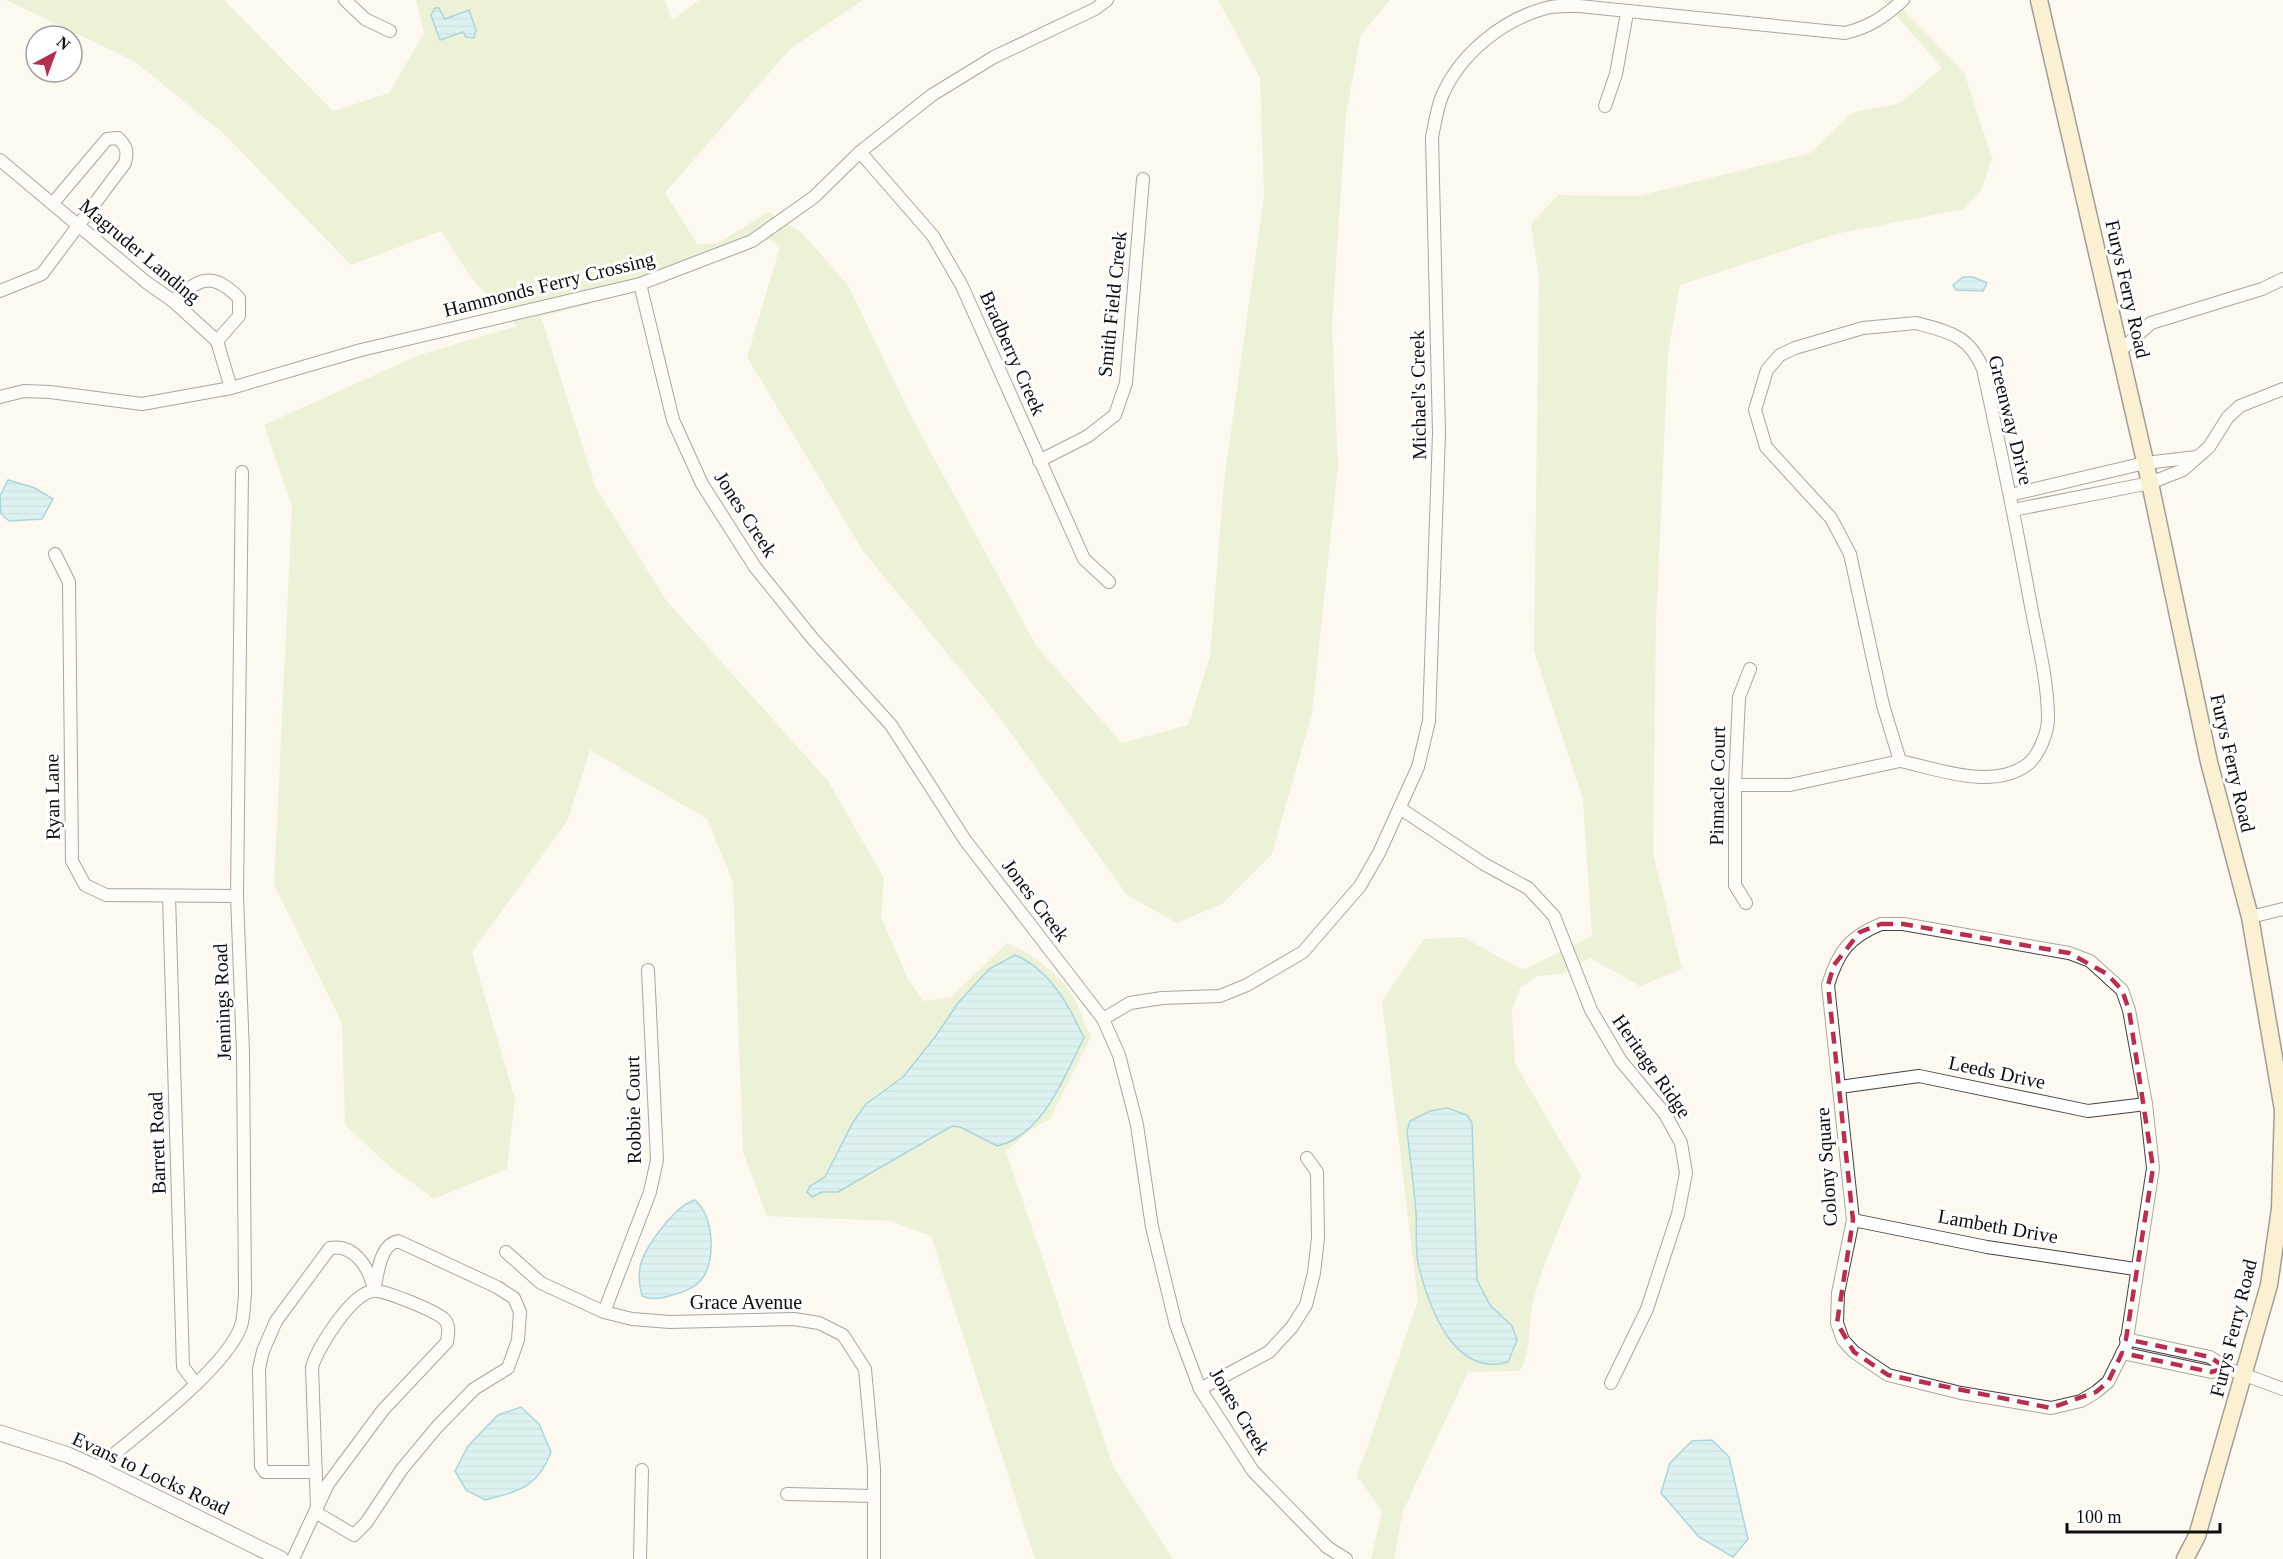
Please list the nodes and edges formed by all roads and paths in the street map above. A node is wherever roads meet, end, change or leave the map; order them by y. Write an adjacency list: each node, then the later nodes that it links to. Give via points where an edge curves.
1 (345, 0): 6 (street, via 365,19)
2 (1107, 0): 8 (street, Hammonds Ferry Crossing, via 994,57 932,95)
3 (1902, 0): 5 (street, Michael's Creek, via 1874,24 1845,33)
4 (2039, 0): 18 (main road, Furys Ferry Road)
5 (1627, 13): 7 (street, via 1617,74); 34 (street, Michael's Creek, via 1579,6 1547,7 1504,26 1457,69 1441,97 1432,136 1439,433 1429,721 1418,767)
6 (390, 31)
7 (1605, 106)
8 (860, 152): 14 (street, Hammonds Ferry Crossing, via 814,197 752,241); 23 (street, Bradberry Creek, via 933,236 962,286)
9 (0, 160): 11 (street, Magruder Landing)
10 (1143, 179): 23 (street, Smith Field Creek, via 1126,383 1114,415 1088,436)
11 (53, 203): 12 (street, Magruder Landing); 12 (street, via 107,139 118,138 128,150 125,163)
12 (78, 223): 15 (street, via 42,274); 16 (street, Magruder Landing)
13 (2283, 279): 18 (street, via 2151,323)
14 (640, 284): 19 (street, Hammonds Ferry Crossing, via 361,350); 41 (street, Jones Creek, via 673,420 702,484 763,576 813,639 891,725 965,840)
15 (0, 291)
16 (173, 301): 17 (street, Magruder Landing); 17 (street, via 191,286 206,281 224,283 239,298 239,316)
17 (217, 341): 19 (street)
18 (2120, 351): 24 (main road, Furys Ferry Road)
19 (231, 388): 21 (street, Hammonds Ferry Crossing, via 142,404 50,392 24,391)
20 (2283, 389): 22 (street, via 2240,406)
21 (0, 397)
22 (2198, 457): 24 (street); 26 (street, via 2183,470)
23 (1039, 461): 30 (street, Bradberry Creek, via 1084,559)
24 (2145, 463): 26 (main road, Furys Ferry Road); 27 (street)
25 (242, 472): 36 (street, Jennings Road)
26 (2151, 483): 28 (street); 39 (main road, Furys Ferry Road, via 2209,762)
27 (2010, 495): 28 (street, Greenway Drive); 32 (street, Greenway Drive, via 1983,369 1977,354 1950,332 1916,323 1863,328 1795,348 1780,355 1767,370 1755,410 1759,430 1766,447 1831,518 1850,554 1883,705)
28 (2013, 510): 32 (street, Greenway Drive, via 2040,655 2048,720 2042,744 2029,763 2006,774 1978,777)
29 (56, 554): 35 (street, Ryan Lane, via 69,582 72,861 85,885 106,895)
30 (1109, 582)
31 (1750, 669): 33 (street, Pinnacle Court, via 1739,697)
32 (1900, 761): 33 (street, Greenway Drive, via 1790,785)
33 (1735, 786): 37 (street, Pinnacle Court, via 1735,885)
34 (1401, 809): 41 (street, Michael's Creek, via 1360,886 1303,952 1221,996 1130,1003); 54 (street, Heritage Ridge, via 1528,888 1554,916 1591,1010 1621,1061 1665,1114 1681,1143 1686,1173 1678,1214 1647,1309)
35 (170, 896): 36 (street, Ryan Lane); 55 (street, Barrett Road, via 183,1367)
36 (237, 896): 55 (street, Jennings Road, via 245,1294 241,1326 226,1351)
37 (1746, 903)
38 (2283, 909): 39 (street)
39 (2250, 917): 53 (main road, Furys Ferry Road, via 2283,1110 2280,1209 2269,1286)
40 (648, 970): 49 (street, Robbie Court, via 657,1160 650,1192)
41 (1102, 1019): 56 (street, Jones Creek, via 1119,1055 1137,1125 1152,1227 1176,1325)
42 (1840, 1087): 43 (street, Leeds Drive, via 1919,1076 2088,1111); 43 (street, Colony Square, via 1827,986 1834,965 1860,932 1881,924 1903,924 2069,953 2090,961 2122,990); 45 (street, Colony Square)
43 (2146, 1104): 47 (street, Colony Square, via 2153,1168)
44 (1306, 1158): 56 (street, via 1317,1172 1318,1238 1306,1305 1269,1352)
45 (1853, 1220): 47 (street, Lambeth Drive, via 1987,1247); 51 (street, Colony Square, via 1838,1293 1837,1323 1843,1340 1854,1352 1888,1375 1961,1393 2051,1408 2081,1401 2096,1392 2108,1382)
46 (506, 1252): 49 (street, Grace Avenue, via 541,1283)
47 (2135, 1269): 50 (street, Colony Square)
48 (374, 1290): 61 (street, via 358,1297 316,1351 312,1367); 61 (street, via 364,1264 353,1252 344,1247 330,1248 276,1321 263,1351 259,1369 261,1466 265,1472); 64 (street, via 444,1318 449,1328 447,1342 382,1410 328,1484); 64 (street, via 384,1253 398,1241 514,1298 520,1312 516,1352 508,1368 474,1389 437,1427 354,1535)
49 (604, 1312): 63 (street, Grace Avenue, via 670,1322 794,1319 819,1323 843,1335 865,1369)
50 (2126, 1339): 51 (street, Colony Square); 52 (street, via 2210,1357)
51 (2122, 1353): 52 (street, via 2211,1372)
52 (2226, 1368): 53 (street)
53 (2244, 1373): 57 (street); 65 (main road, Furys Ferry Road)
54 (1611, 1383)
55 (196, 1384): 59 (street, Jennings Road)
56 (1200, 1389): 70 (street, Jones Creek, via 1253,1471 1327,1548)
57 (2283, 1389)
58 (0, 1433): 59 (street, Evans to Locks Road)
59 (98, 1468): 66 (street, Evans to Locks Road)
60 (642, 1470): 68 (street)
61 (316, 1472): 64 (street)
62 (787, 1494): 63 (street)
63 (874, 1496): 69 (street, Grace Avenue)
64 (316, 1510): 67 (street)
65 (2197, 1536): 71 (main road, Furys Ferry Road); 72 (main road, Furys Ferry Road)
66 (281, 1559)
67 (293, 1559)
68 (640, 1559)
69 (874, 1559)
70 (1346, 1559)
71 (2185, 1559)
72 (2198, 1559)

